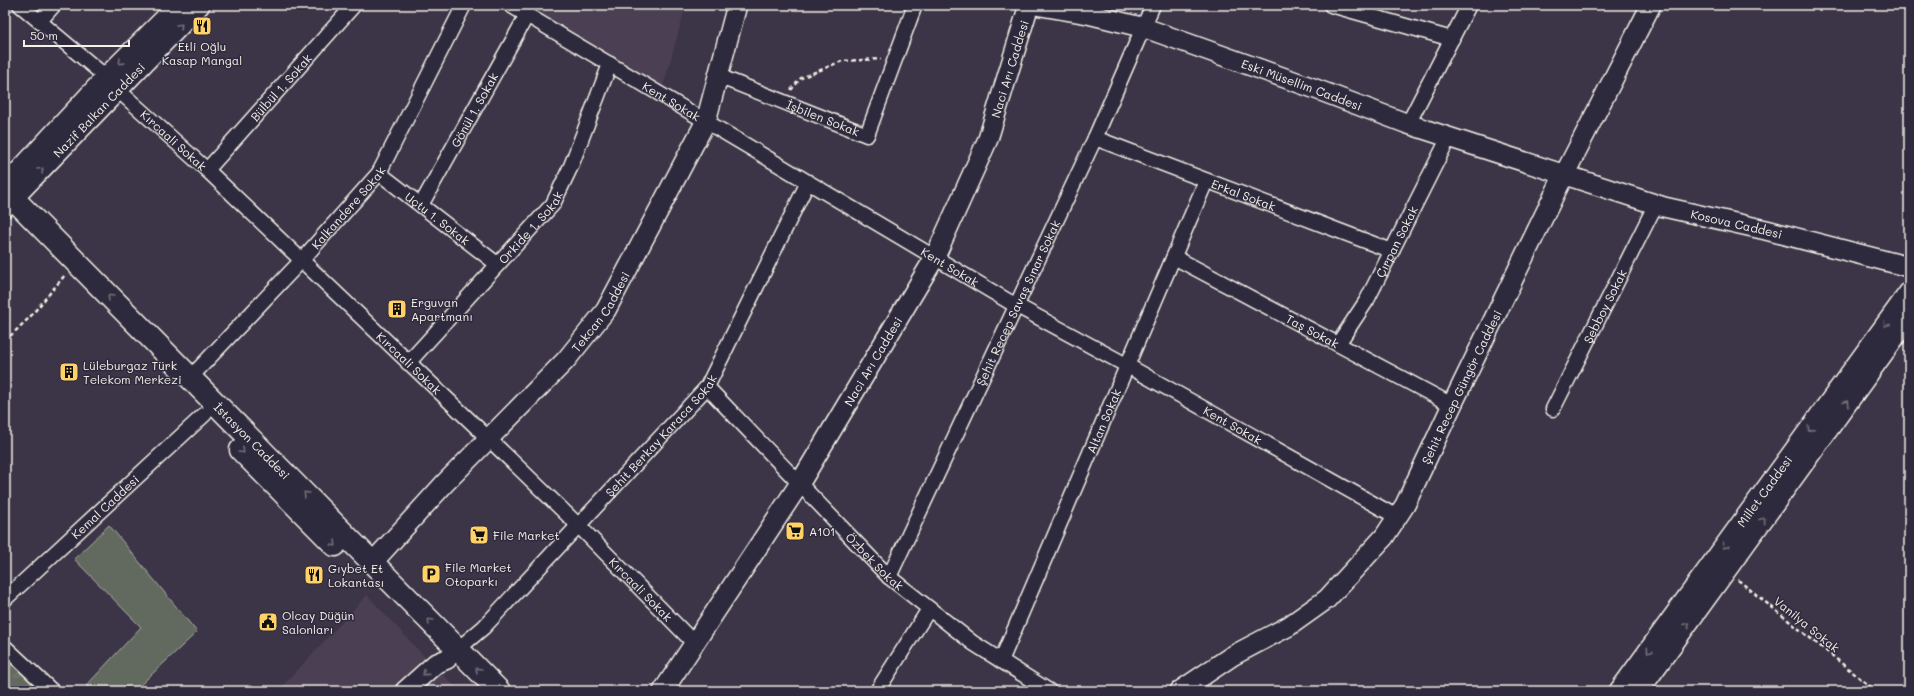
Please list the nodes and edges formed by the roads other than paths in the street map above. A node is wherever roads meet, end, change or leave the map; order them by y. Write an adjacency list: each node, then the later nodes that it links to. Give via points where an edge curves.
1 (20, 5): 17 (street, Kırcaali Sokak)
2 (54, 5): 17 (street)
3 (178, 5): 22 (street, Nazif Balkan Caddesi, one-way to 22)
4 (200, 5): 22 (street, Nazif Balkan Caddesi, one-way to 4)
5 (354, 5): 27 (street, Bülbül 1. Sokak)
6 (464, 5): 28 (street, Kalkandere Sokak)
7 (510, 5): 16 (street, Kent Sokak)
8 (737, 5): 21 (street, Tekcan Caddesi)
9 (915, 5): 21 (street, İşbilen Sokak, via 867,135)
10 (1029, 5): 36 (street, Naci Arı Caddesi, via 988,139)
11 (1035, 5): 18 (street, Eski Müsellim Caddesi, via 1088,14)
12 (1153, 5): 18 (street, Şehit Recep Savaş Sınar Sokak)
13 (1469, 5): 19 (street)
14 (1651, 5): 29 (street, Şehit Recep Güngör Caddesi)
15 (1338, 6): 19 (street)
16 (527, 15): 20 (street, Kent Sokak); 34 (street, Gönül 1. Sokak)
17 (40, 21): 22 (street, Kırcaali Sokak)
18 (1145, 28): 24 (street, Eski Müsellim Caddesi); 26 (street, Şehit Recep Savaş Sınar Sokak)
19 (1452, 39): 24 (street)
20 (610, 64): 23 (street, Kent Sokak); 39 (street, Orkide 1. Sokak, via 571,166 553,204)
21 (718, 76): 23 (street, Tekcan Caddesi)
22 (112, 84): 27 (street, Kırcaali Sokak); 32 (street, Nazif Balkan Caddesi)
23 (706, 121): 31 (street, Kent Sokak); 52 (street, Tekcan Caddesi, via 606,310 566,360)
24 (1408, 124): 25 (street, Eski Müsellim Caddesi)
25 (1449, 137): 29 (street, Eski Müsellim Caddesi); 35 (street, Çırpan Sokak)
26 (1095, 138): 30 (street, Erkal Sokak); 42 (street, Şehit Recep Savaş Sınar Sokak)
27 (207, 170): 38 (street, Kırcaali Sokak)
28 (379, 173): 34 (street, Uçtu 1. Sokak); 38 (street, Kalkandere Sokak)
29 (1564, 175): 33 (street, Kosova Caddesi); 49 (street, Şehit Recep Güngör Caddesi)
30 (1206, 180): 35 (street, Erkal Sokak); 37 (street, Altan Sokak)
31 (808, 182): 36 (street, Kent Sokak); 48 (street, Şehit Berkay Karaca Sokak)
32 (7, 198): 47 (main road, İstasyon Caddesi, one-way to 32); 50 (main road, İstasyon Caddesi, via 67,273)
33 (1656, 204): 40 (street, Kosova Caddesi); 51 (street, Şebboy Sokak)
34 (421, 205): 39 (street, Uçtu 1. Sokak)
35 (1392, 251): 44 (street, Çırpan Sokak, via 1367,300)
36 (935, 257): 42 (street, Kent Sokak); 53 (street, Naci Arı Caddesi)
37 (1174, 257): 44 (street, Taş Sokak); 46 (street, Altan Sokak)
38 (301, 261): 45 (street, Kırcaali Sokak); 47 (street, Kalkandere Sokak)
39 (497, 264): 45 (street, Orkide 1. Sokak)
40 (1909, 267)
41 (1909, 292): 64 (street, Millet Caddesi, one-way to 64)
42 (1016, 305): 46 (street, Kent Sokak); 57 (street, Şehit Recep Savaş Sınar Sokak)
43 (1909, 318): 64 (street, Millet Caddesi, one-way to 43, via 1726,571)
44 (1338, 344): 49 (street, Taş Sokak)
45 (408, 363): 52 (street, Kırcaali Sokak)
46 (1128, 366): 54 (street, Kent Sokak); 63 (street, Altan Sokak)
47 (189, 379): 50 (main road, İstasyon Caddesi)
48 (707, 388): 53 (street, Özbek Sokak); 55 (street, Şehit Berkay Karaca Sokak)
49 (1452, 405): 54 (street, Şehit Recep Güngör Caddesi)
50 (210, 409): 56 (main road, İstasyon Caddesi, one-way to 50); 58 (street, Kemal Caddesi); 62 (main road, İstasyon Caddesi, one-way to 62)
51 (1553, 409)
52 (488, 439): 55 (street, Kırcaali Sokak); 56 (street, Tekcan Caddesi)
53 (800, 483): 57 (street, Özbek Sokak); 60 (street, Naci Arı Caddesi)
54 (1397, 518): 72 (street, Şehit Recep Güngör Caddesi, via 1384,537 1327,599 1289,626 1232,656)
55 (579, 526): 60 (street, Kırcaali Sokak); 62 (street, Şehit Berkay Karaca Sokak, via 484,628)
56 (372, 562): 62 (main road, İstasyon Caddesi, one-way to 56)
57 (889, 577): 59 (street, Özbek Sokak)
58 (5, 600)
59 (929, 609): 63 (street, Özbek Sokak); 70 (street)
60 (694, 643): 69 (street, Naci Arı Caddesi)
61 (5, 647): 65 (street)
62 (452, 654): 66 (street, one-way to 66, via 435,664); 67 (main road, İstasyon Caddesi); 68 (main road, İstasyon Caddesi, one-way to 62)
63 (1001, 662): 71 (street, Özbek Sokak)
64 (1627, 690)
65 (52, 691)
66 (405, 691)
67 (480, 691)
68 (499, 691)
69 (663, 691)
70 (877, 691)
71 (1049, 691)
72 (1180, 691)

